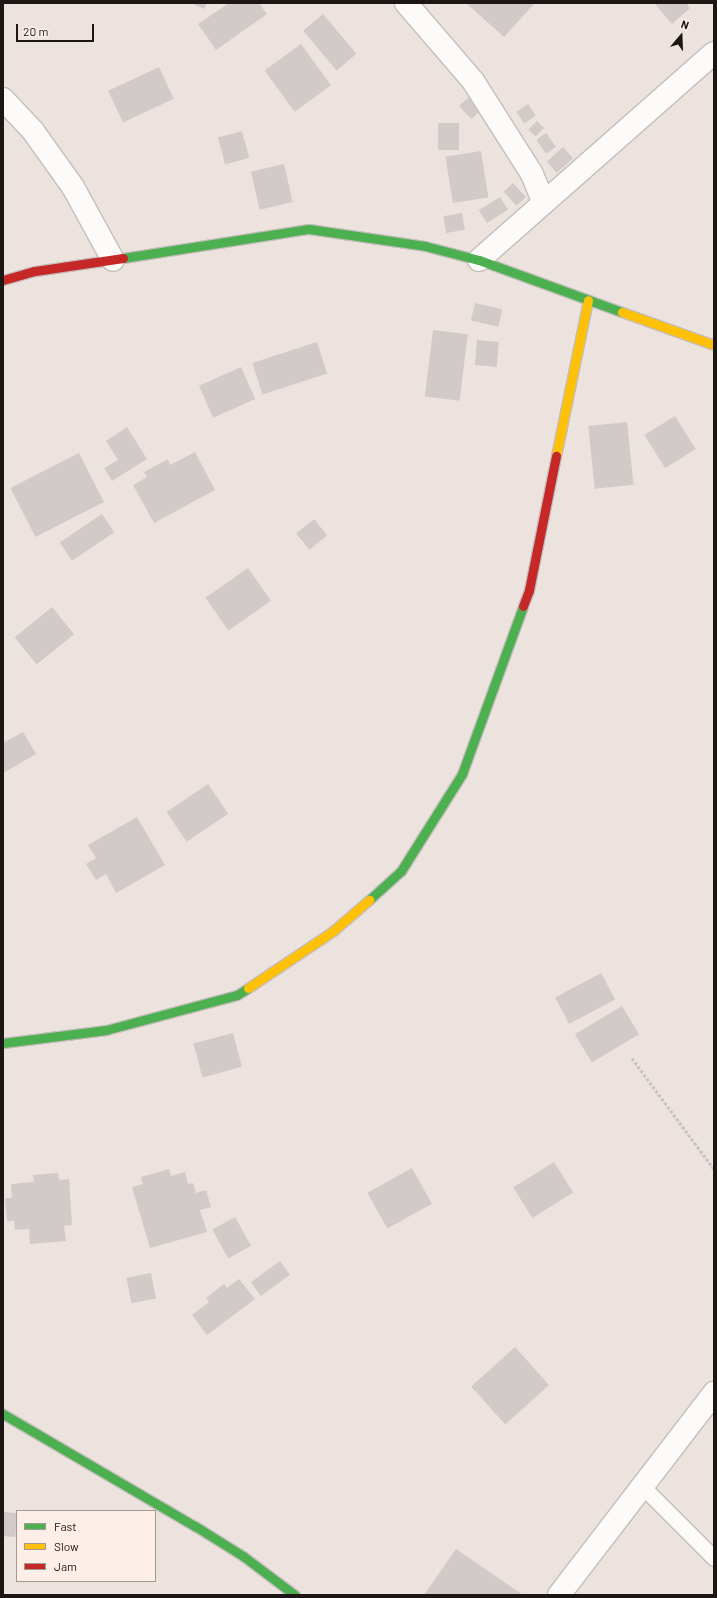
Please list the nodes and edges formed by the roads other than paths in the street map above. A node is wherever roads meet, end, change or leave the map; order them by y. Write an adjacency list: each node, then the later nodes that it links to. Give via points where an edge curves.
1 (406, 3): 4 (street, via 473,81 532,174)
2 (714, 54): 4 (street)
3 (3, 99): 5 (street, via 33,131 73,187)
4 (544, 202): 6 (street)
5 (114, 260): 6 (street, via 220,241 309,229 425,246); 7 (street, via 35,271)
6 (479, 260): 8 (street)
7 (3, 280)
8 (588, 300): 9 (street); 10 (street, via 529,590 462,774 401,871 333,931 238,994 106,1030)
9 (714, 345)
10 (3, 1043)
11 (714, 1393): 13 (street)
12 (3, 1414): 15 (street, via 202,1530 243,1556)
13 (643, 1487): 14 (lane); 16 (street)
14 (714, 1558)
15 (295, 1595)
16 (559, 1595)

